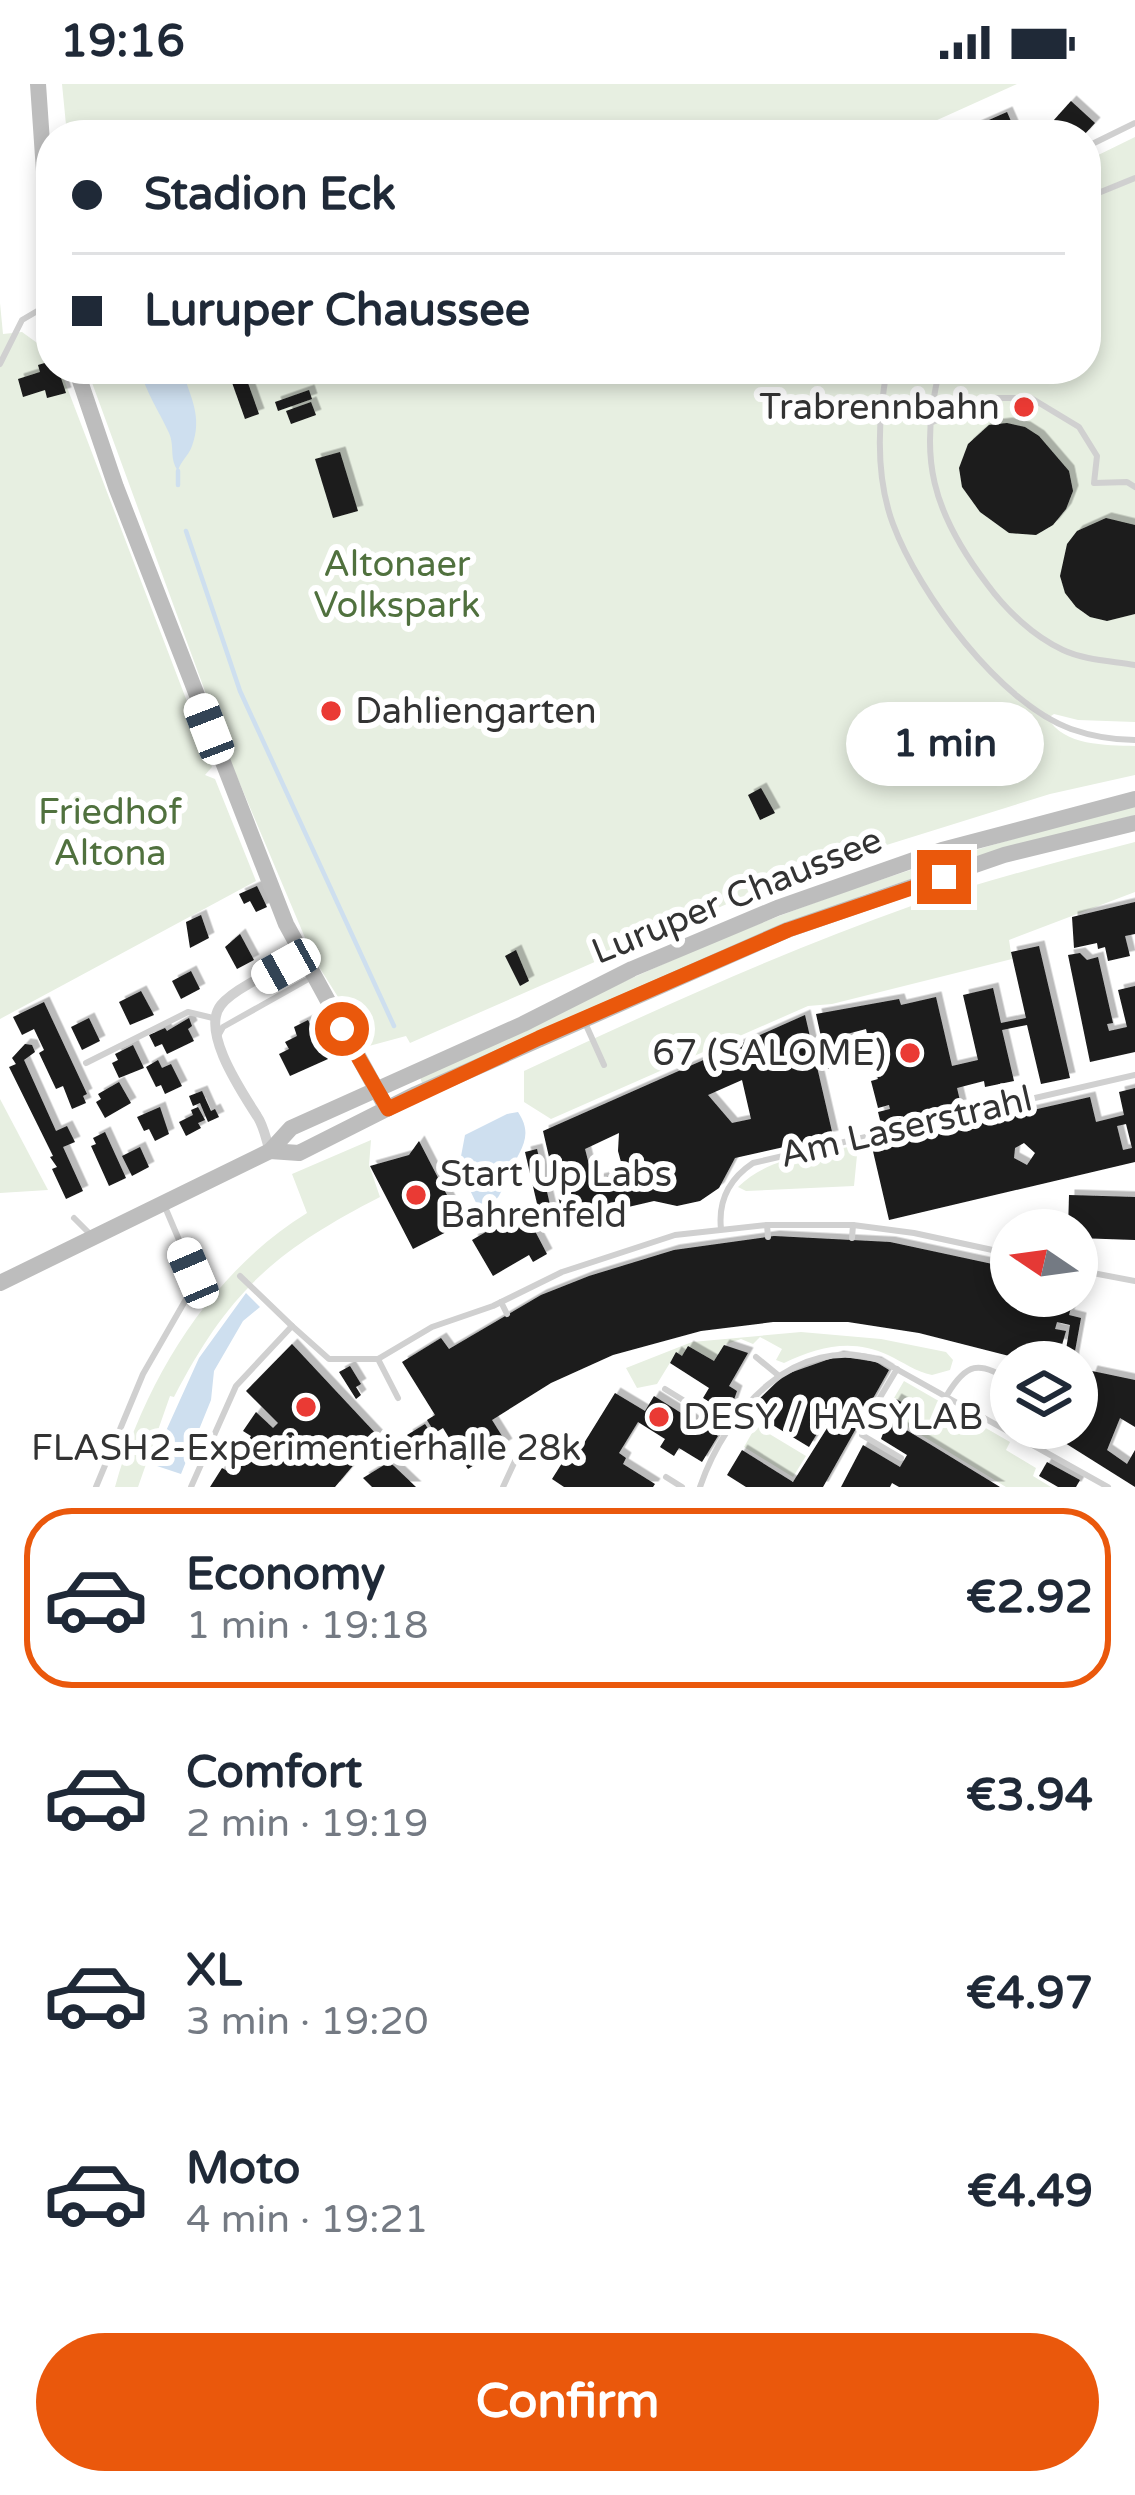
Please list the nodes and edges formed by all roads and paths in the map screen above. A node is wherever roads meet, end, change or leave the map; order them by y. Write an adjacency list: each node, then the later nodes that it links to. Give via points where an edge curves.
1 (38, 84): 2 (main road)
2 (40, 120)
3 (1135, 123): 4 (lane)
4 (1101, 140)
5 (1135, 178): 6 (lane)
6 (1101, 192)
7 (36, 312): 8 (lane, via 22,320)
8 (0, 364)
9 (81, 384): 18 (main road)
10 (884, 384): 15 (lane, via 883,481 892,522 926,589 974,654 1039,711 1070,729)
11 (937, 384): 12 (lane)
12 (930, 423): 13 (lane, via 993,398 1031,398 1079,427 1097,456 1094,482); 14 (lane, via 937,502 1000,602 1066,652)
13 (1135, 487)
14 (1135, 665)
15 (1135, 740)
16 (1135, 799): 26 (main road, Luruper Chaussee, via 941,850 777,908)
17 (1135, 823): 21 (main road, Luruper Chaussee, via 860,903)
18 (302, 957): 19 (main road); 20 (street, via 225,1000)
19 (313, 977): 22 (lane, via 223,1027); 26 (main road)
20 (214, 1018): 22 (street); 23 (lane, via 188,1012)
21 (584, 1020): 24 (lane); 27 (main road, Luruper Chaussee)
22 (217, 1040): 28 (street)
23 (86, 1063)
24 (604, 1065)
25 (1135, 1075): 33 (lane, Am Laserstrahl, via 753,1163 724,1196)
26 (376, 1089): 27 (main road); 28 (main road, Luruper Chaussee, via 291,1128)
27 (388, 1109): 28 (main road, Luruper Chaussee, via 299,1154)
28 (270, 1151): 29 (main road)
29 (163, 1202): 34 (main road); 57 (lane, via 193,1287 143,1374)
30 (74, 1218): 34 (lane)
31 (767, 1225): 32 (lane); 33 (lane); 35 (lane)
32 (853, 1226): 36 (lane); 37 (lane)
33 (721, 1228): 42 (lane, via 598,1259)
34 (92, 1236): 41 (main road)
35 (768, 1237)
36 (852, 1238)
37 (990, 1249)
38 (1098, 1274): 40 (lane)
39 (240, 1276): 44 (lane)
40 (1135, 1281)
41 (0, 1283)
42 (501, 1302): 43 (lane); 46 (lane, via 432,1327)
43 (507, 1314)
44 (292, 1326): 46 (lane, via 328,1359); 58 (lane, via 236,1386)
45 (756, 1357): 49 (lane)
46 (378, 1359): 52 (lane)
47 (897, 1369): 49 (lane, via 864,1355 830,1354); 51 (lane); 54 (lane, via 862,1435)
48 (990, 1370): 51 (lane, via 960,1373)
49 (778, 1375): 53 (lane)
50 (665, 1389): 53 (lane)
51 (946, 1395): 62 (lane)
52 (398, 1398)
53 (730, 1429): 61 (lane)
54 (901, 1458)
55 (515, 1461): 59 (lane)
56 (666, 1477): 60 (lane)
57 (96, 1487)
58 (191, 1487)
59 (502, 1487)
60 (682, 1487)
61 (700, 1487)
62 (1108, 1487)

